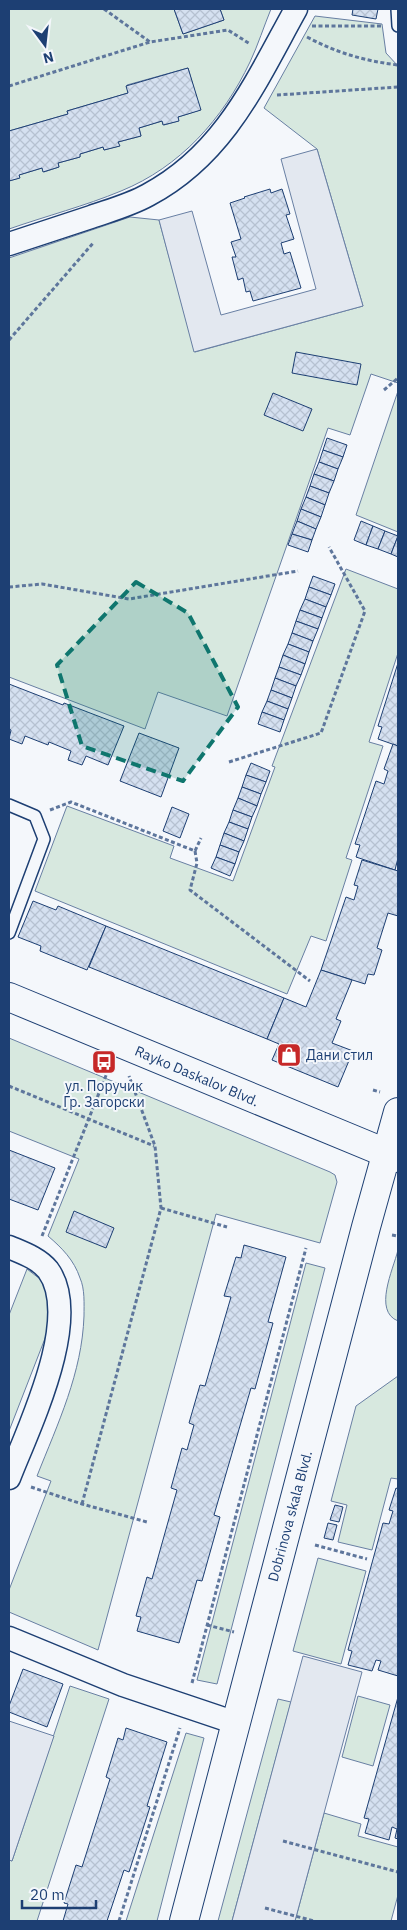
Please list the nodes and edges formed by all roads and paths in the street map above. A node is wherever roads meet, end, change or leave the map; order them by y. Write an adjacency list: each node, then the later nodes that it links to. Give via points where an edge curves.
1 (104, 9): 5 (path)
2 (397, 9): 4 (lane)
3 (291, 18): 4 (path); 6 (street); 7 (path, via 337,52)
4 (398, 26)
5 (150, 42): 6 (path, via 228,30); 8 (path)
6 (270, 56): 12 (street, via 225,131 207,152 168,184 126,205)
7 (398, 65)
8 (9, 86)
9 (398, 87): 10 (path)
10 (276, 94)
11 (100, 235): 13 (path)
12 (9, 244)
13 (9, 340)
14 (398, 378): 15 (path)
15 (384, 390)
16 (329, 547): 19 (path, via 365,611 321,733)
17 (298, 571): 18 (path, via 129,599 42,584)
18 (9, 587)
19 (229, 762)
20 (9, 805): 21 (lane)
21 (35, 816): 23 (path, via 71,802); 24 (lane, via 44,839)
22 (201, 838): 23 (path)
23 (195, 851): 25 (path, via 197,863 190,890)
24 (9, 933)
25 (310, 981)
26 (9, 997): 35 (main road, Rayko Daskalov Blvd.)
27 (109, 1068): 33 (path)
28 (129, 1076): 34 (path)
29 (9, 1086): 33 (path)
30 (373, 1090): 31 (path)
31 (380, 1092)
32 (398, 1112): 35 (main road, Dobrinova skala Blvd.)
33 (89, 1119): 34 (path); 42 (path)
34 (155, 1146): 36 (path)
35 (392, 1156): 52 (main road, Dobrinova skala Blvd.)
36 (161, 1208): 37 (path); 44 (path)
37 (227, 1227)
38 (392, 1235): 39 (path)
39 (398, 1236)
40 (9, 1247): 42 (street)
41 (306, 1248): 48 (path)
42 (34, 1258): 43 (street, via 47,1270 56,1287 58,1328 49,1375)
43 (18, 1482): 44 (path)
44 (82, 1504): 45 (path)
45 (147, 1522)
46 (315, 1545): 47 (path)
47 (367, 1559)
48 (207, 1625): 49 (path); 51 (path)
49 (237, 1633)
50 (9, 1638): 51 (street)
51 (186, 1707): 52 (street); 56 (path)
52 (236, 1723): 57 (main road, Dobrinova skala Blvd.)
53 (283, 1840): 54 (path)
54 (398, 1872)
55 (265, 1908): 58 (path)
56 (119, 1921)
57 (184, 1921)
58 (314, 1921)

